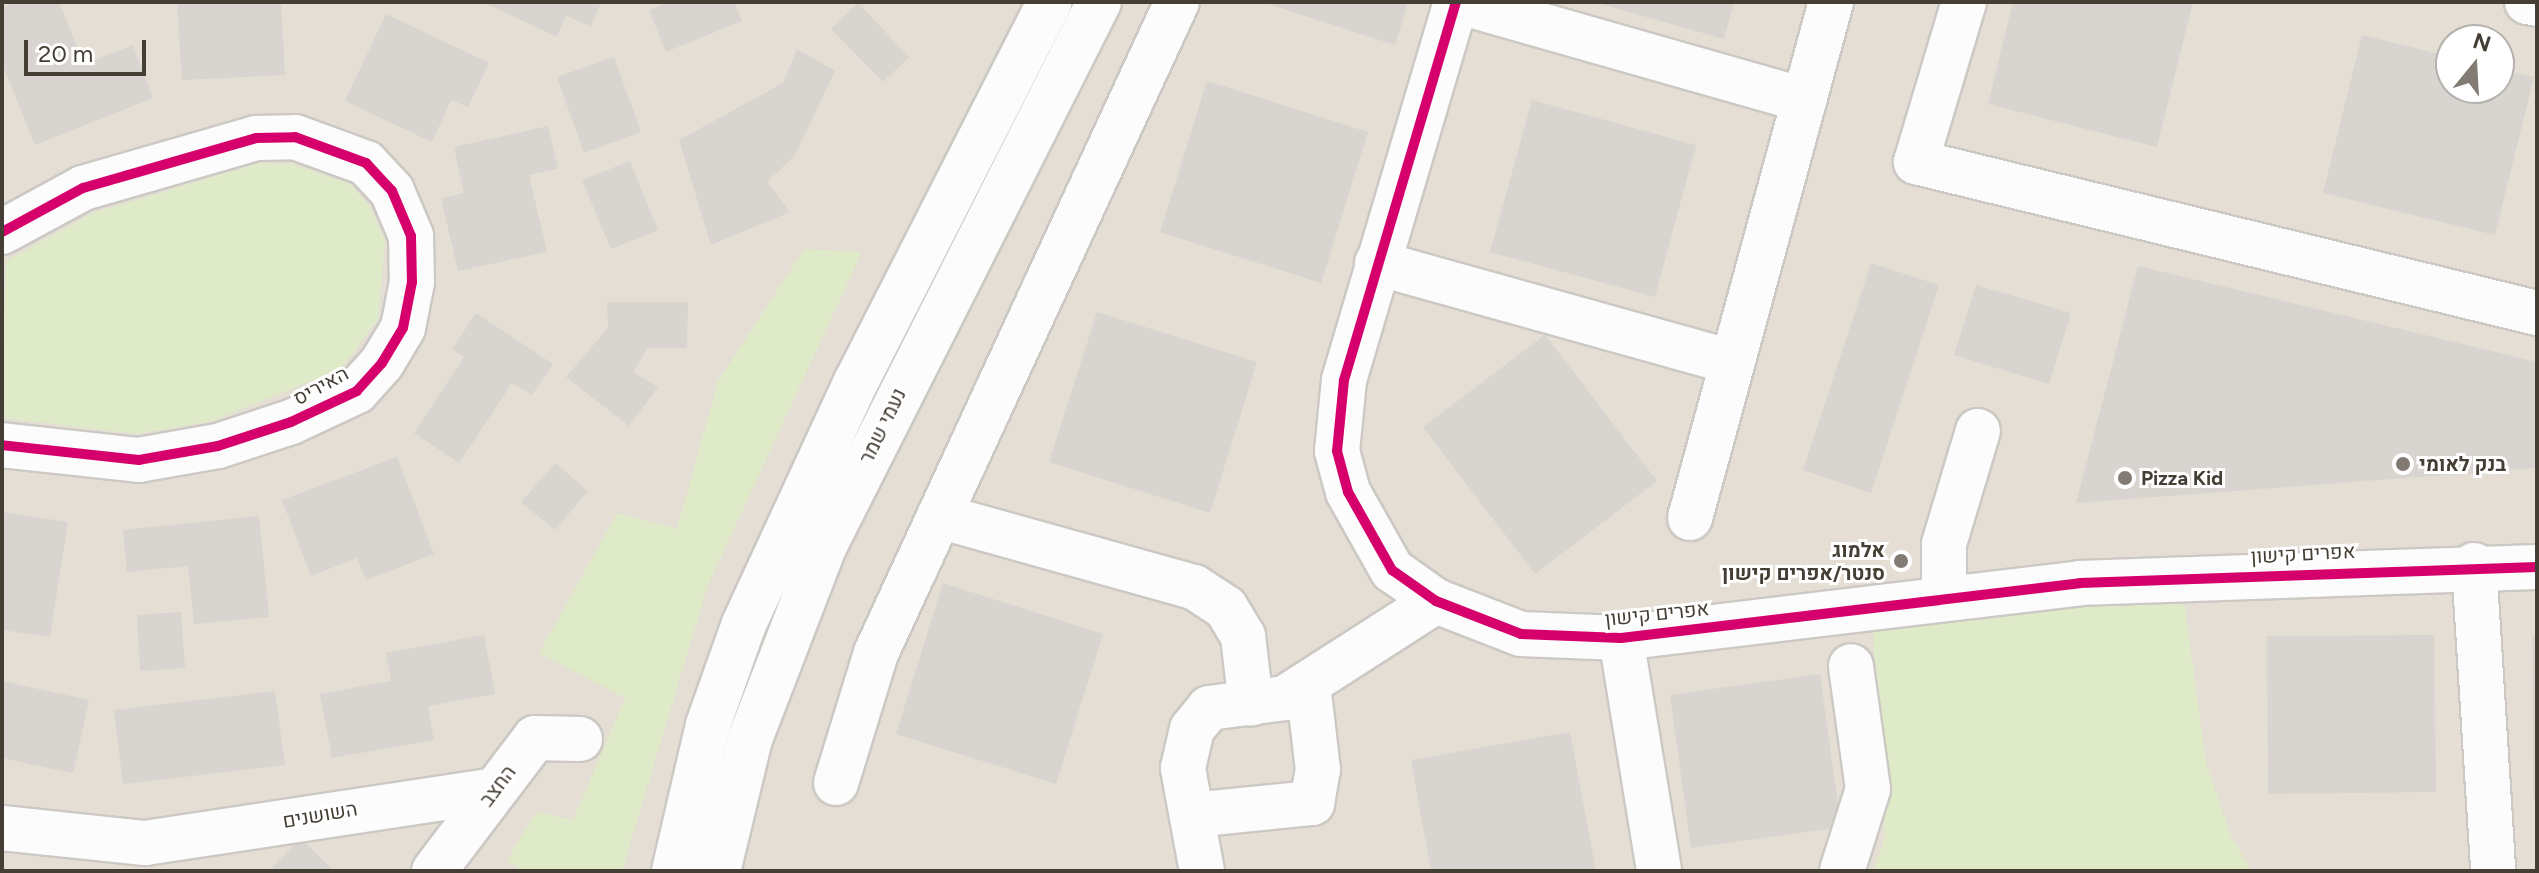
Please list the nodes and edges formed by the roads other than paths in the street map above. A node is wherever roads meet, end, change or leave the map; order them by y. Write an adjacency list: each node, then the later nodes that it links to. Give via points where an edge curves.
1 (1050, 2): 33 (street, via 762,582 708,725)
2 (1099, 2): 34 (street, נעמי שמר, via 825,545 750,739)
3 (1177, 2): 16 (street)
4 (1458, 2): 9 (street); 11 (street, אפרים קישון)
5 (1831, 2): 9 (street)
6 (1964, 2): 12 (street, via 1916,162)
7 (2527, 2): 8 (street)
8 (2537, 4)
9 (1804, 100): 13 (street)
10 (2, 232): 15 (street, האיריס, via 83,188 256,138 295,137 366,163 392,191 411,236 412,282 403,328 382,363 357,391 291,422 218,446 139,460)
11 (1377, 263): 13 (street); 21 (street, אפרים קישון, via 1344,380 1337,451 1348,492 1392,570)
12 (2537, 313)
13 (1732, 362): 17 (street)
14 (1978, 431): 20 (street, via 1944,544)
15 (2, 445)
16 (939, 516): 25 (street, via 1194,587 1226,608 1243,636); 27 (street, via 876,653)
17 (1690, 518)
18 (2474, 565): 19 (street, אפרים קישון); 20 (street, אפרים קישון, via 2080,583); 38 (street)
19 (2537, 567)
20 (1944, 599): 22 (street, אפרים קישון)
21 (1436, 601): 22 (street, אפרים קישון, via 1521,634); 24 (street)
22 (1621, 638): 36 (street)
23 (1851, 666): 37 (street, via 1868,789)
24 (1308, 685): 25 (street); 29 (street, via 1318,770 1312,803)
25 (1251, 704): 29 (street, via 1209,708 1192,729 1183,768)
26 (580, 739): 28 (street, החצב, via 535,738)
27 (836, 783)
28 (495, 790): 31 (street, השושנים); 32 (street, החצב)
29 (1192, 815): 35 (street)
30 (2, 828): 31 (street, השושנים)
31 (145, 857)
32 (434, 871)
33 (674, 871)
34 (718, 871)
35 (1202, 871)
36 (1659, 871)
37 (1842, 871)
38 (2493, 871)

